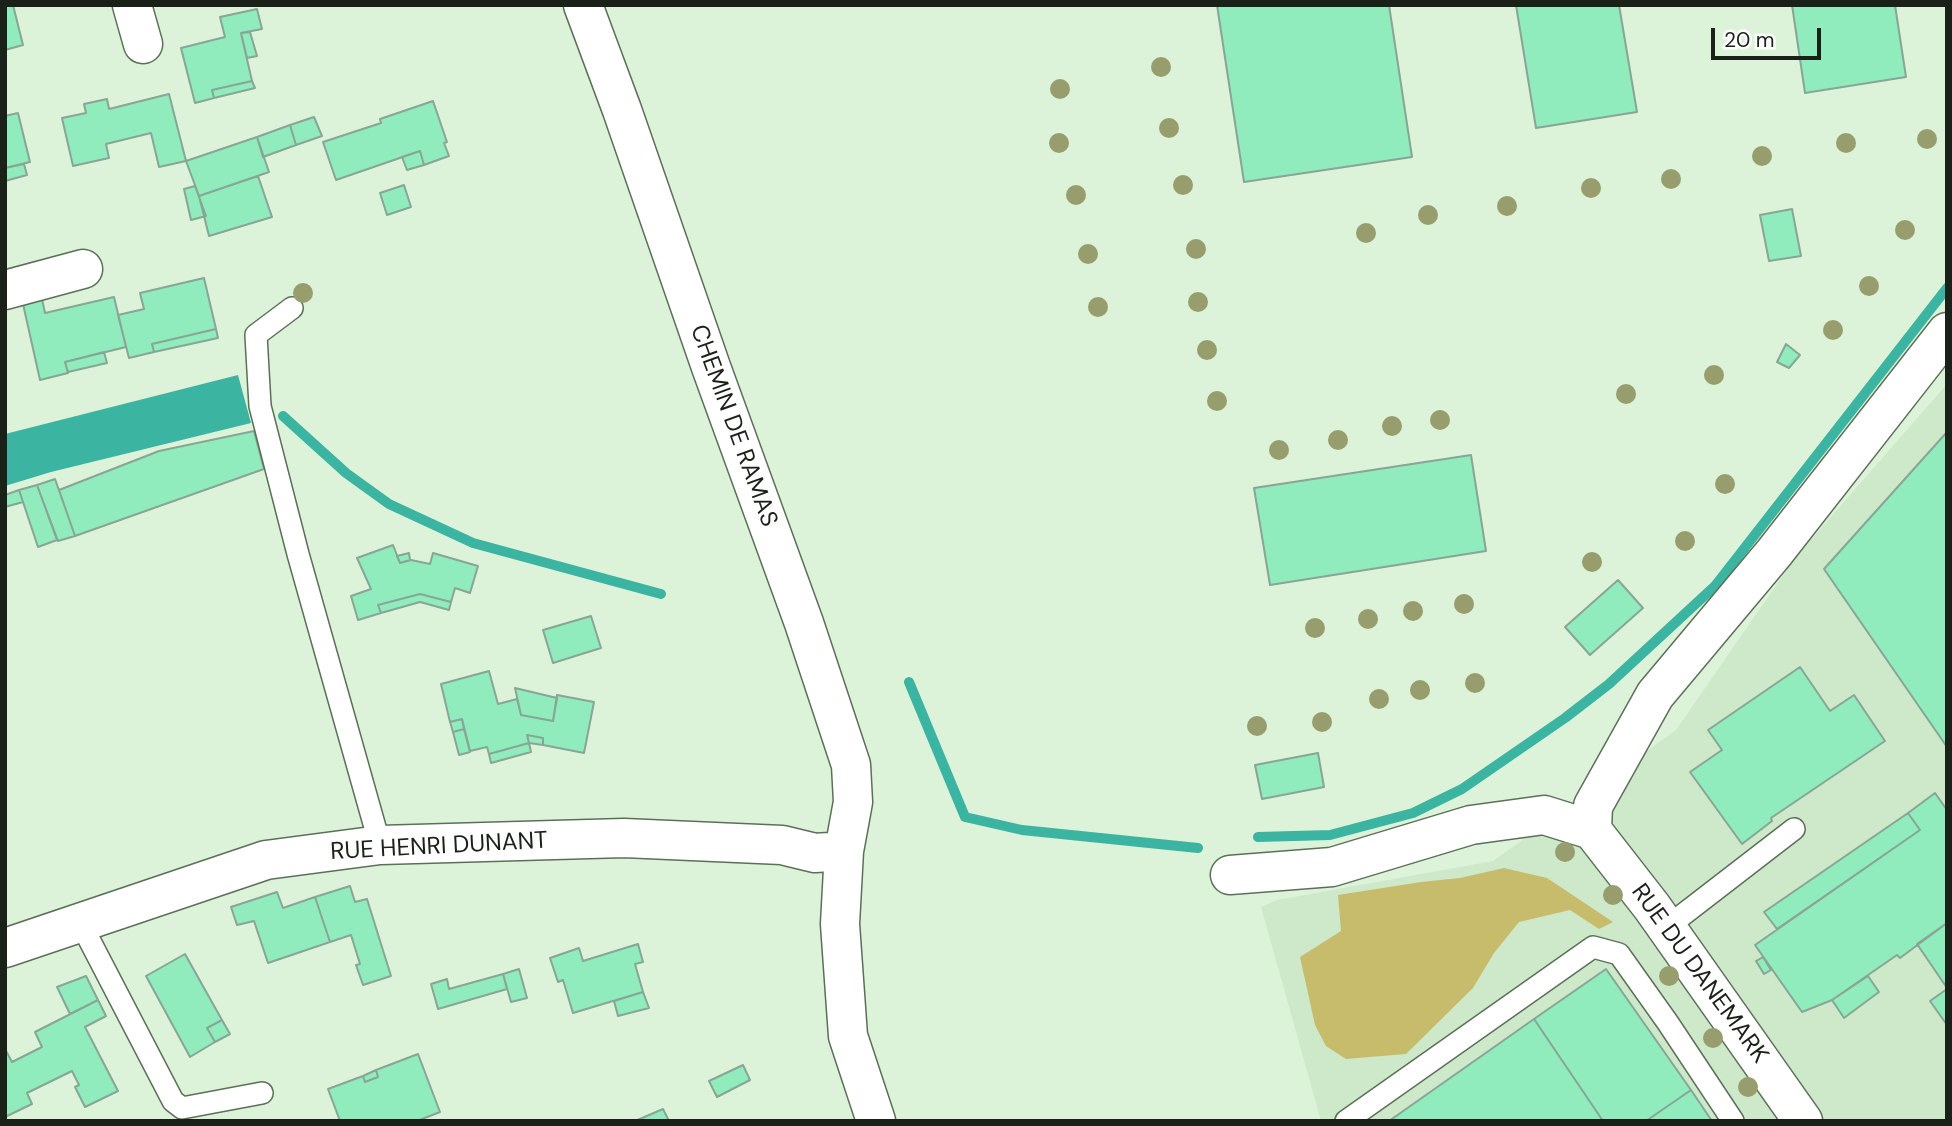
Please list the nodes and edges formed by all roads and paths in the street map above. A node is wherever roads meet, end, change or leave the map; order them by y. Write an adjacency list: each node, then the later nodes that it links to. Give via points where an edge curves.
1 (132, 5): 3 (street)
2 (583, 5): 11 (street, CHEMIN DE RAMAS, via 851,765 853,802)
3 (143, 44)
4 (83, 269): 5 (street)
5 (5, 290)
6 (292, 308): 10 (lane, via 256,335 260,406)
7 (1947, 332): 9 (street, via 1655,695 1593,806)
8 (1794, 829): 14 (lane)
9 (1592, 830): 12 (street, via 1544,815 1471,825 1332,867); 14 (street, RUE DU DANEMARK)
10 (380, 845): 11 (street, RUE HENRI DUNANT, via 624,838 782,845 815,853); 13 (street, RUE HENRI DUNANT, via 266,860)
11 (844, 851): 18 (street, CHEMIN DE RAMAS, via 840,924 848,1036)
12 (1230, 875)
13 (80, 922): 15 (street, RUE HENRI DUNANT); 16 (lane, via 173,1101 182,1108)
14 (1667, 927): 17 (street, RUE DU DANEMARK)
15 (5, 948)
16 (262, 1093)
17 (1791, 1116)
18 (876, 1121)
19 (1346, 1121): 20 (lane, via 1593,947 1619,954)
20 (1733, 1121)

